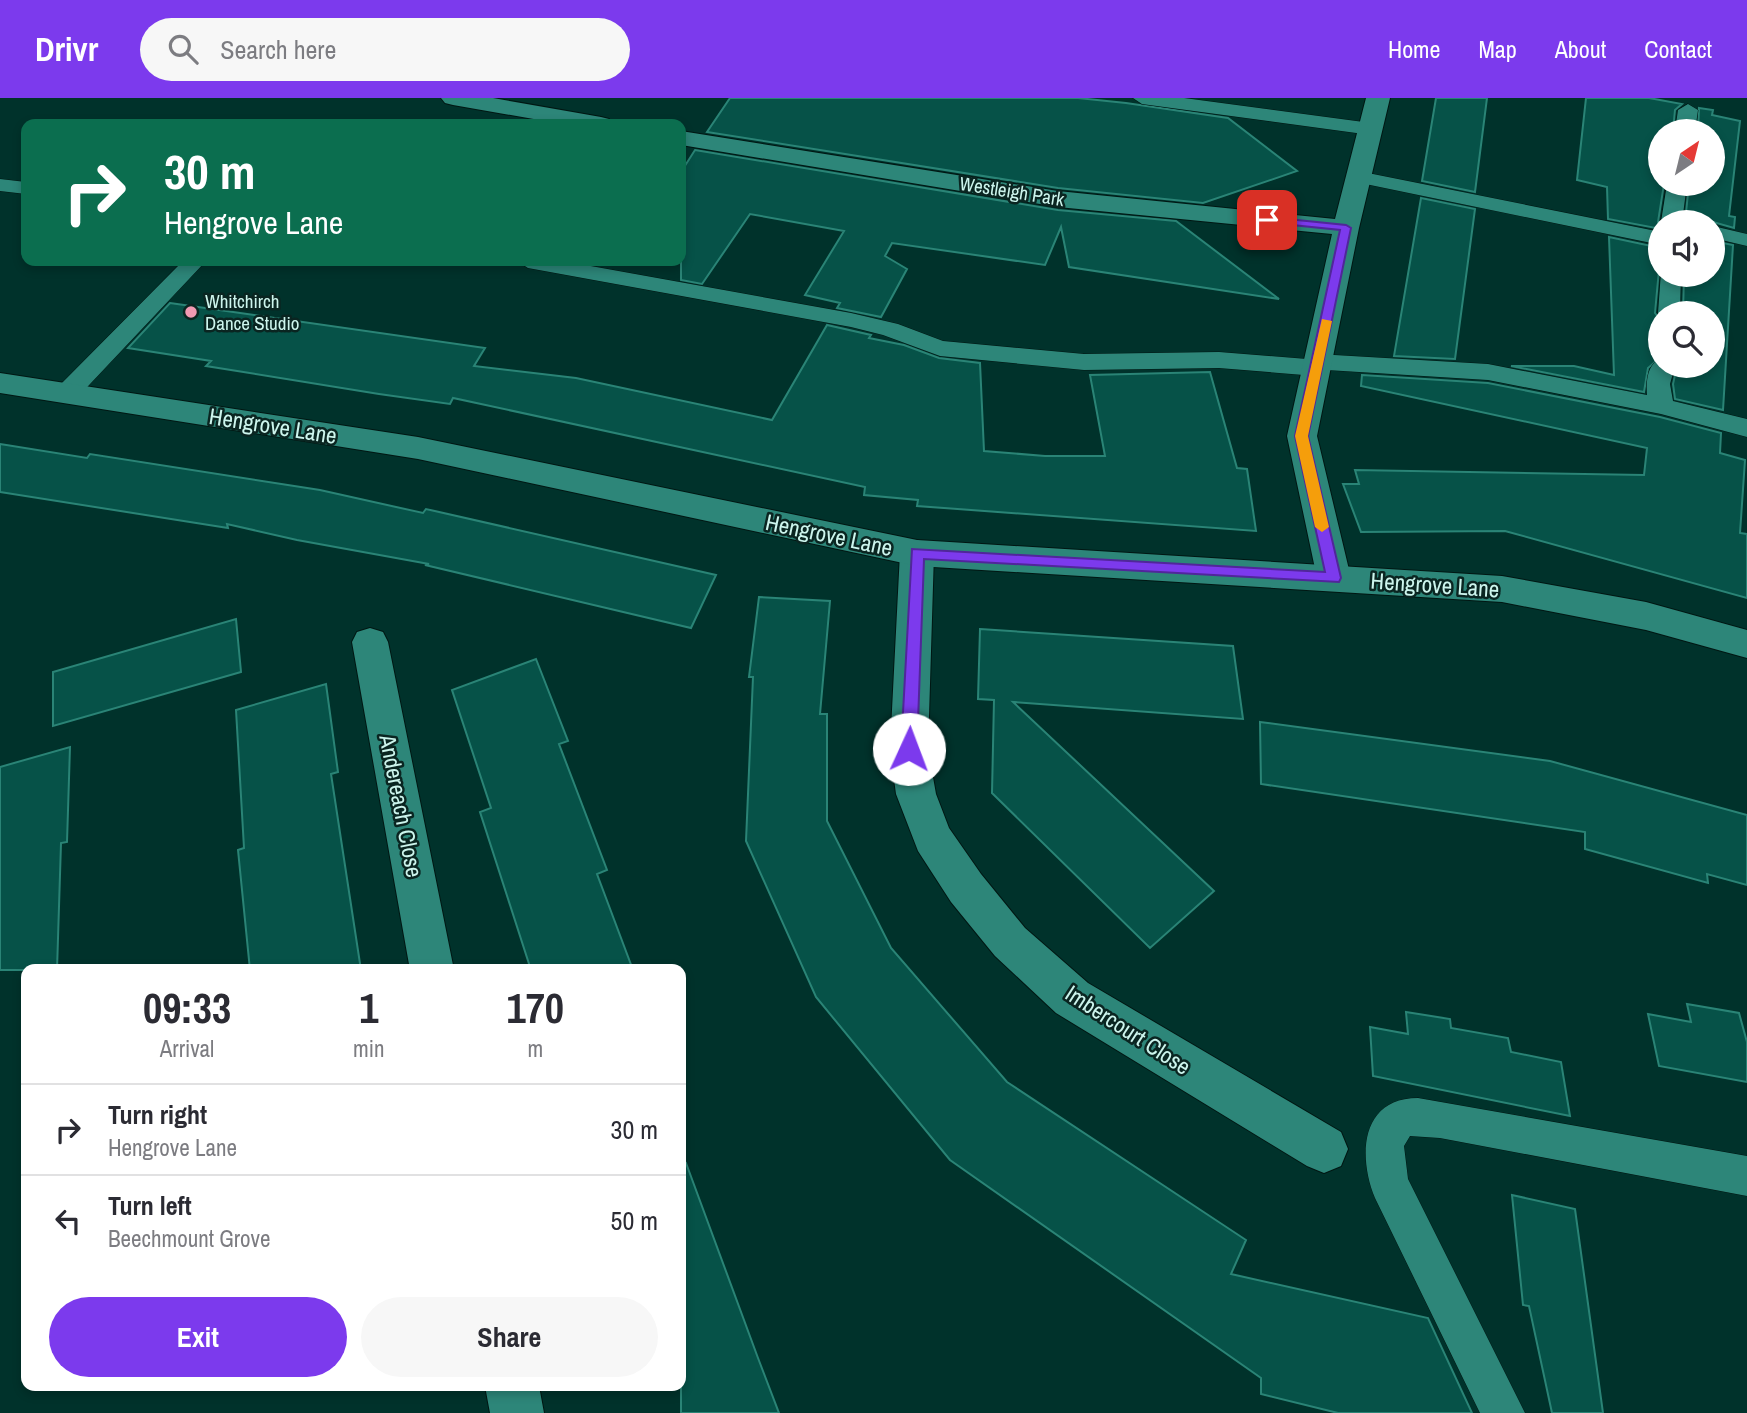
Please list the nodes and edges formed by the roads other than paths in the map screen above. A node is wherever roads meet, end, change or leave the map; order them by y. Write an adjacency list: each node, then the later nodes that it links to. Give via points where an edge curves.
1 (453, 98): 6 (street)
2 (1142, 98): 5 (lane)
3 (1237, 98): 5 (lane)
4 (1688, 110): 7 (lane)
5 (1374, 114): 9 (street)
6 (573, 119)
7 (1687, 119)
8 (686, 139): 12 (street, Westleigh Park, via 1058,199)
9 (1358, 177): 12 (street); 14 (lane)
10 (0, 186): 11 (lane)
11 (21, 188)
12 (1346, 228): 18 (street)
13 (1725, 235): 15 (lane)
14 (1648, 236)
15 (1747, 240)
16 (190, 266): 21 (lane)
17 (555, 266): 18 (lane, via 890,328 940,348 1084,362 1219,360)
18 (1317, 365): 22 (lane, via 1488,372); 25 (street, via 1302,436)
19 (1660, 378): 22 (lane)
20 (0, 383): 21 (street, Hengrove Lane)
21 (65, 395): 24 (street, Hengrove Lane, via 418,448)
22 (1661, 406): 23 (lane)
23 (1747, 428)
24 (917, 553): 25 (street, Hengrove Lane); 29 (street, Imbercourt Close, via 909,749 916,794 932,838 966,888 1010,942 1072,998)
25 (1334, 578): 27 (street, Hengrove Lane, via 1502,589 1646,616)
26 (370, 642): 28 (street, Andereach Close)
27 (1747, 644)
28 (431, 964)
29 (1324, 1149)
30 (1747, 1176): 33 (lane, via 1440,1119 1406,1118 1390,1130 1381,1151 1389,1184)
31 (513, 1391): 32 (street)
32 (517, 1413)
33 (1503, 1413)

